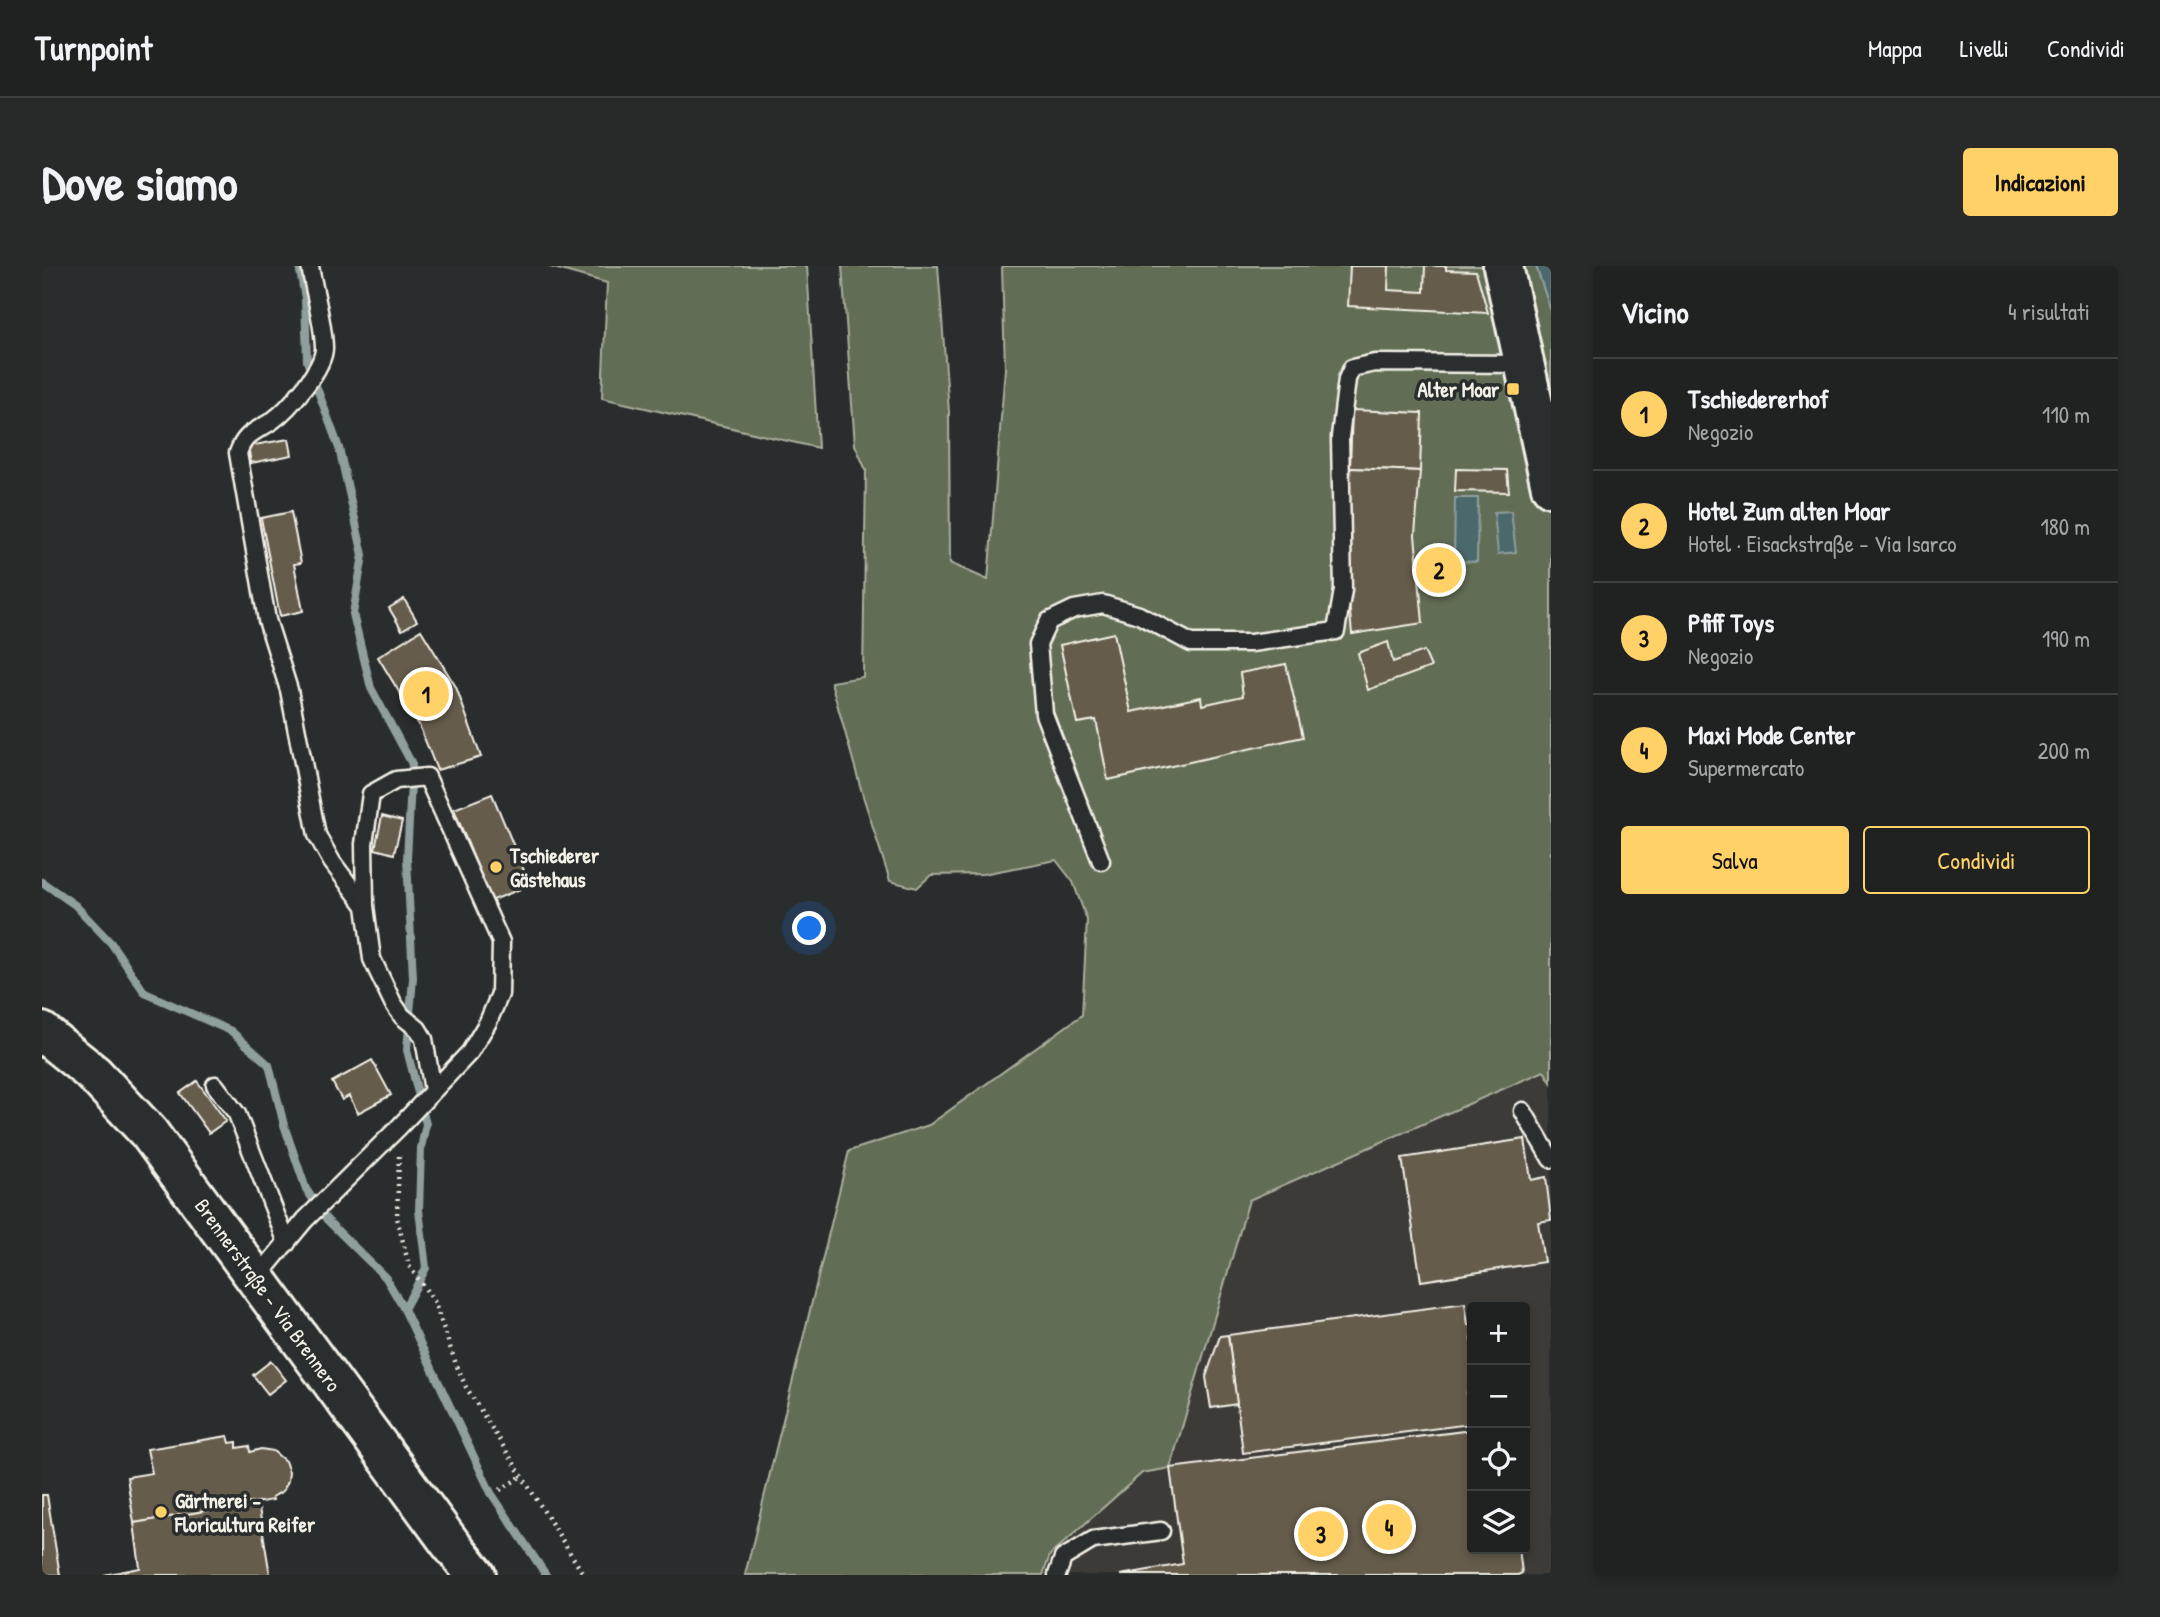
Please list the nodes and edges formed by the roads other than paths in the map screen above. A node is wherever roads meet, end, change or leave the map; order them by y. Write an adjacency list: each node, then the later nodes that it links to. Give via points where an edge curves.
1 (310, 266): 6 (lane, via 324,349 317,368 289,407 243,439 238,453 267,620 289,690 317,835)
2 (1503, 266): 3 (main road)
3 (1525, 364): 4 (main road); 5 (lane, via 1375,363 1352,368 1339,437 1343,590 1336,631 1251,643 1191,643 1139,615 1103,604 1074,608 1049,621 1038,644 1044,714)
4 (1551, 487)
5 (1101, 860)
6 (365, 906): 9 (lane, via 372,959 393,1003 424,1039); 9 (lane, via 364,844 371,794 400,780 427,777 501,942 499,994 488,1022 470,1052)
7 (42, 1032): 13 (main road, Brennerstraße - Via Brennero, via 125,1105)
8 (215, 1085): 12 (lane, via 237,1114)
9 (430, 1094): 12 (lane)
10 (1523, 1111): 11 (lane)
11 (1551, 1159)
12 (287, 1243): 13 (lane)
13 (257, 1279): 15 (main road, Brennerstraße - Via Brennero)
14 (1161, 1531): 16 (lane, via 1093,1540 1063,1558)
15 (476, 1575)
16 (1057, 1575)

